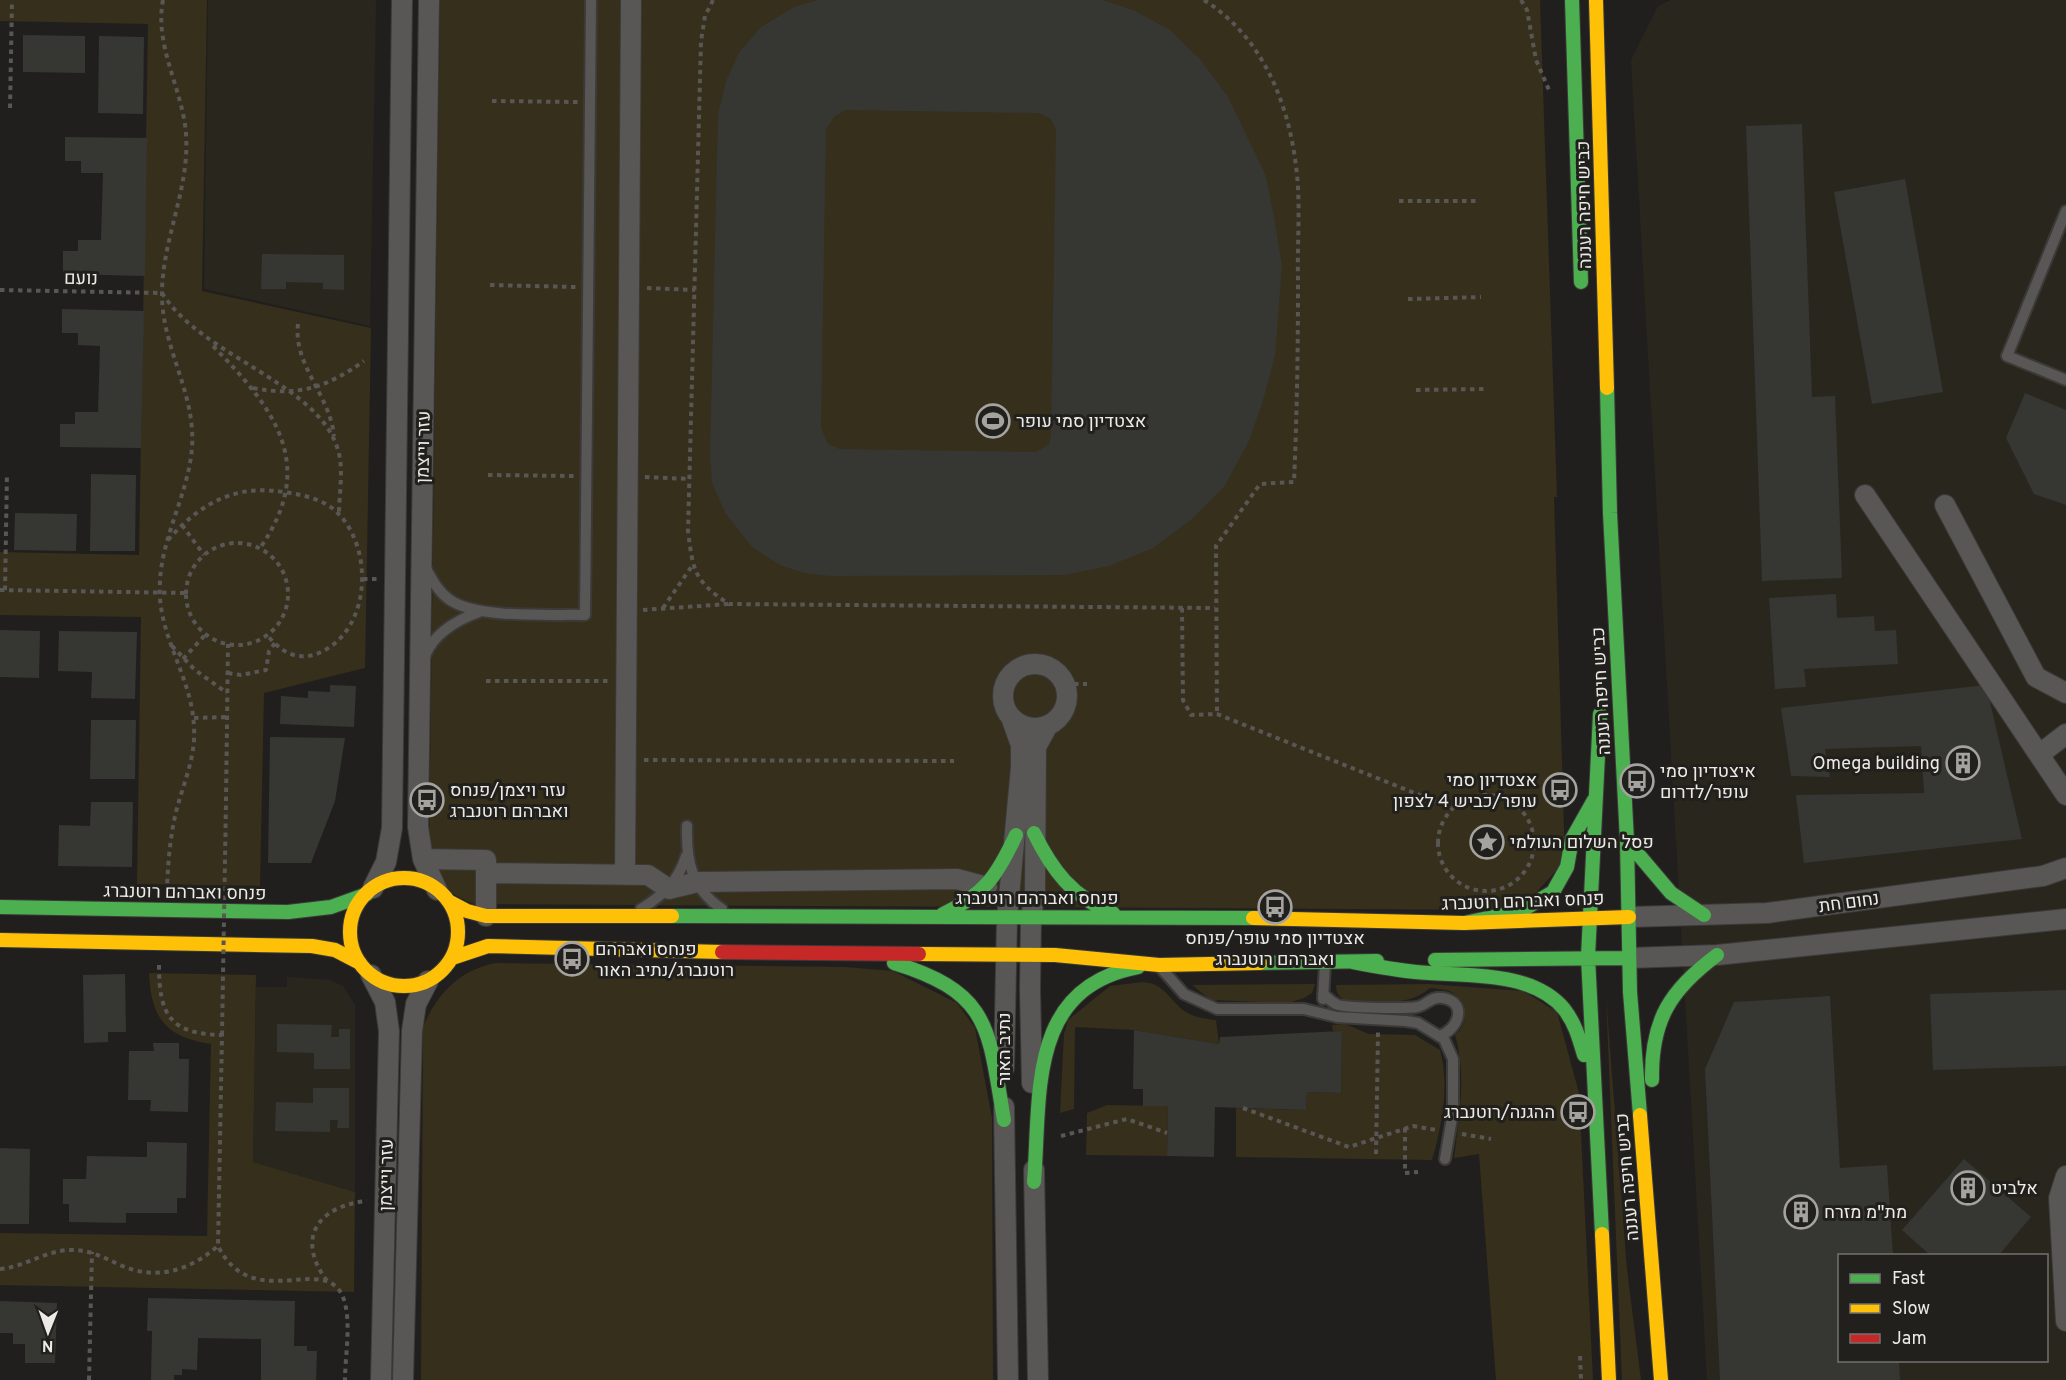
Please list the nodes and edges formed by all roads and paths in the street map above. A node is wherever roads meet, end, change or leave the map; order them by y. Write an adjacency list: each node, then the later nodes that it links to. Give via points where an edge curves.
1 (12, 0): 17 (path)
2 (163, 0): 26 (path, via 165,40 183,108 187,148)
3 (402, 0): 100 (street, עזר וייצמן, via 392,828 388,855)
4 (429, 0): 51 (street, עזר וייצמן)
5 (591, 0): 16 (lane)
6 (631, 0): 23 (street)
7 (713, 0): 25 (path, via 705,16 701,41)
8 (1204, 0): 58 (path, via 1225,13 1253,45 1272,77 1285,111 1297,167 1299,371 1294,482 1260,484 1216,546)
9 (1521, 0): 14 (path, via 1527,10 1536,60)
10 (1572, 0): 29 (main road, כביש חיפה רעננה)
11 (1596, 0): 13 (main road, כביש חיפה רעננה)
12 (1601, 0): 13 (main road)
13 (1598, 74): 91 (main road, כביש חיפה רעננה, via 1609,502)
14 (1549, 92)
15 (492, 101): 16 (path)
16 (590, 103): 22 (lane)
17 (10, 108)
18 (1399, 201): 19 (path)
19 (1478, 201)
20 (2066, 211): 33 (lane, via 2007,357)
21 (490, 285): 22 (path)
22 (588, 287): 60 (lane, via 585,615)
23 (629, 287): 25 (path); 61 (street)
24 (0, 290): 26 (path, נועם)
25 (695, 290): 42 (path)
26 (162, 293): 31 (path, via 178,314); 48 (path, via 166,334 189,412 192,436 189,466)
27 (1481, 297): 28 (path)
28 (1408, 298)
29 (1582, 298)
30 (298, 324): 35 (path, via 297,346)
31 (207, 339): 34 (path); 38 (path)
32 (364, 361): 35 (path)
33 (2066, 380)
34 (252, 388): 38 (path); 43 (path, via 280,434 288,466)
35 (317, 388): 38 (path); 39 (path, via 329,412)
36 (1484, 389): 37 (path)
37 (1416, 390)
38 (288, 392): 39 (path, via 310,409)
39 (334, 439): 46 (path, via 340,462)
40 (7, 473): 53 (path)
41 (652, 478): 42 (path)
42 (690, 479): 52 (path, via 688,531)
43 (287, 493): 46 (path, via 318,501); 47 (path, via 257,490 232,494 208,504); 49 (path, via 276,523)
44 (1865, 495): 83 (street)
45 (1945, 505): 75 (street, via 2036,677)
46 (339, 514): 65 (path, via 350,532 362,570 357,611 340,639 318,653 296,655)
47 (182, 525): 48 (path); 50 (path)
48 (168, 541): 54 (path)
49 (260, 549): 50 (path, via 230,544); 63 (path, via 279,565 288,587 285,611)
50 (204, 555): 55 (path, via 192,570)
51 (422, 562): 60 (lane, via 451,601); 68 (street, עזר וייצמן)
52 (692, 566): 56 (path, via 706,589); 59 (path)
53 (2, 590): 54 (path)
54 (159, 593): 55 (path); 64 (path)
55 (186, 593): 62 (path, via 191,616)
56 (729, 604): 57 (path); 59 (path)
57 (1182, 608): 58 (path); 77 (path, via 1183,700 1191,715)
58 (1215, 608): 77 (path)
59 (662, 609): 61 (path)
60 (479, 612): 68 (lane, via 448,627 430,644)
61 (627, 612): 71 (street)
62 (206, 634): 66 (path); 67 (path)
63 (267, 635): 65 (path); 66 (path, via 244,644)
64 (168, 640): 67 (path); 79 (path)
65 (275, 643): 69 (path, via 269,651 266,670 241,675)
66 (228, 644): 69 (path)
67 (183, 659): 74 (path)
68 (420, 667): 93 (street, עזר וייצמן, via 418,827)
69 (228, 673): 74 (path)
70 (486, 681): 71 (path)
71 (626, 681): 84 (street)
72 (1065, 684): 73 (path); 80 (street, via 1049,667 1021,666 1003,688 1005,711); 81 (street, via 1066,707)
73 (1087, 684)
74 (228, 693): 78 (path)
75 (2066, 693)
76 (1599, 704): 86 (main road, כביש חיפה רעננה)
77 (1217, 714): 88 (path)
78 (227, 717): 79 (path); 133 (path, bridge)
79 (194, 718): 103 (path, via 192,757 172,835)
80 (1012, 720): 81 (street, via 1024,727); 90 (street, נתיב האור, via 1021,745)
81 (1047, 726): 90 (street, נתיב האור, via 1036,747)
82 (2066, 734): 83 (street)
83 (2040, 754): 87 (street)
84 (625, 760): 85 (path); 96 (street)
85 (954, 761)
86 (1598, 794): 110 (main road, כביש חיפה רעננה); 115 (main road, via 1572,838 1567,867 1553,892 1521,911)
87 (2066, 795)
88 (1452, 808): 88 (path, via 1479,795 1508,801 1521,811 1534,841 1532,857 1512,884 1480,891 1451,876 1442,864 1438,834)
89 (687, 826): 92 (lane)
90 (1025, 834): 98 (main road); 108 (main road, via 1064,884 1083,901); 112 (street, נתיב האור); 113 (street, נתיב האור, via 1035,891)
91 (1627, 841): 104 (main road, via 1656,878 1686,907); 111 (main road, כביש חיפה רעננה)
92 (686, 856): 97 (lane, via 689,870); 99 (lane)
93 (423, 859): 95 (street, via 486,860); 101 (street, עזר וייצמן)
94 (2066, 868): 104 (street, נחום חת, via 2043,876 1779,912)
95 (486, 873): 96 (street); 105 (street)
96 (625, 875): 99 (street, via 648,875)
97 (698, 882): 98 (street, via 957,879); 99 (street); 109 (lane, via 715,904)
98 (987, 887): 107 (main road, via 978,897)
99 (669, 889): 106 (lane)
100 (370, 891): 101 (main road, via 388,881 405,879 422,882); 103 (main road, פנחס ואברהם רוטנברג, via 331,907 297,911); 128 (main road, via 357,907 351,923 351,940)
101 (443, 895): 105 (main road, פנחס ואברהם רוטנברג, via 467,911); 123 (main road, via 456,916 458,933)
102 (0, 908): 103 (main road, פנחס ואברהם רוטנברג)
103 (166, 910)
104 (1704, 915): 111 (street, נחום חת)
105 (486, 916): 106 (main road, פנחס ואברהם רוטנברג)
106 (630, 916): 109 (main road, פנחס ואברהם רוטנברג)
107 (938, 916): 109 (main road, פנחס ואברהם רוטנברג); 112 (main road, פנחס ואברהם רוטנברג)
108 (1124, 916): 113 (main road, פנחס ואברהם רוטנברג); 115 (main road, פנחס ואברהם רוטנברג)
109 (734, 917)
110 (1588, 917): 111 (main road, פנחס ואברהם רוטנברג); 115 (main road, פנחס ואברהם רוטנברג); 122 (main road, כביש חיפה רעננה)
111 (1629, 917): 124 (main road, כביש חיפה רעננה)
112 (1006, 918): 113 (main road, פנחס ואברהם רוטנברג); 119 (street, נתיב האור)
113 (1031, 918): 120 (street, נתיב האור)
114 (2066, 919): 121 (street)
115 (1464, 923)
116 (0, 940): 117 (main road)
117 (161, 943): 128 (main road, via 318,946 335,950); 133 (path, via 159,977 166,1014 191,1033)
118 (827, 954): 119 (main road); 123 (main road, via 488,946); 137 (main road, via 925,971 950,982 970,1000 989,1040)
119 (1007, 955): 120 (main road); 137 (street, נתיב האור)
120 (1032, 955): 127 (main road); 150 (street, נתיב האור)
121 (1717, 955): 124 (street); 135 (main road, via 1680,985 1665,1012 1656,1038)
122 (1588, 957): 124 (main road); 126 (main road); 138 (main road, כביש חיפה רעננה)
123 (452, 958): 129 (main road)
124 (1629, 958): 157 (main road, כביש חיפה רעננה)
125 (1325, 962): 126 (main road); 127 (main road); 130 (lane)
126 (1353, 962): 138 (main road, via 1407,971 1499,978 1522,982 1546,993 1572,1019 1582,1042)
127 (1159, 965): 131 (lane, via 1184,994 1217,1009); 150 (main road, via 1127,969 1103,978 1080,991 1057,1018 1046,1055)
128 (365, 969): 129 (main road, via 394,986); 151 (street, עזר וייצמן, via 385,1002 389,1025)
129 (428, 981): 161 (street, עזר וייצמן, via 416,1004 412,1025)
130 (1323, 994): 131 (lane); 134 (lane, via 1340,1005 1415,1007 1435,998 1447,999 1456,1008 1458,1020 1452,1030)
131 (1323, 1012): 132 (lane)
132 (1378, 1020): 134 (lane, via 1418,1023); 143 (path)
133 (222, 1035): 152 (path)
134 (1439, 1036): 140 (lane, via 1449,1044 1453,1059)
135 (1654, 1099)
136 (1243, 1108): 143 (path, via 1349,1147)
137 (1004, 1120): 162 (street, נתיב האור)
138 (1596, 1123): 164 (main road, כביש חיפה רעננה)
139 (1404, 1128): 140 (path); 143 (path); 148 (path, via 1405,1173)
140 (1449, 1132): 144 (path); 147 (lane)
141 (1167, 1133): 142 (path, via 1127,1119)
142 (1061, 1137)
143 (1377, 1138): 145 (path)
144 (1491, 1139)
145 (1376, 1154)
146 (1658, 1158): 157 (main road)
147 (1445, 1159)
148 (1418, 1172)
149 (2066, 1176): 156 (street, via 2059,1198)
150 (1034, 1182): 163 (street, נתיב האור)
151 (385, 1202): 155 (path, via 351,1203 326,1214 318,1223 312,1252); 160 (street, עזר וייצמן)
152 (218, 1246): 153 (path, via 190,1265 158,1273 134,1270); 155 (path, via 233,1269 253,1280)
153 (92, 1252): 154 (path, via 61,1251); 158 (path)
154 (0, 1269)
155 (327, 1281): 159 (path, via 338,1289 345,1305)
156 (2066, 1321)
157 (1659, 1360): 165 (main road, כביש חיפה רעננה)
158 (89, 1380)
159 (345, 1380)
160 (381, 1380)
161 (403, 1380)
162 (1008, 1380)
163 (1038, 1380)
164 (1609, 1380)
165 (1661, 1380)

